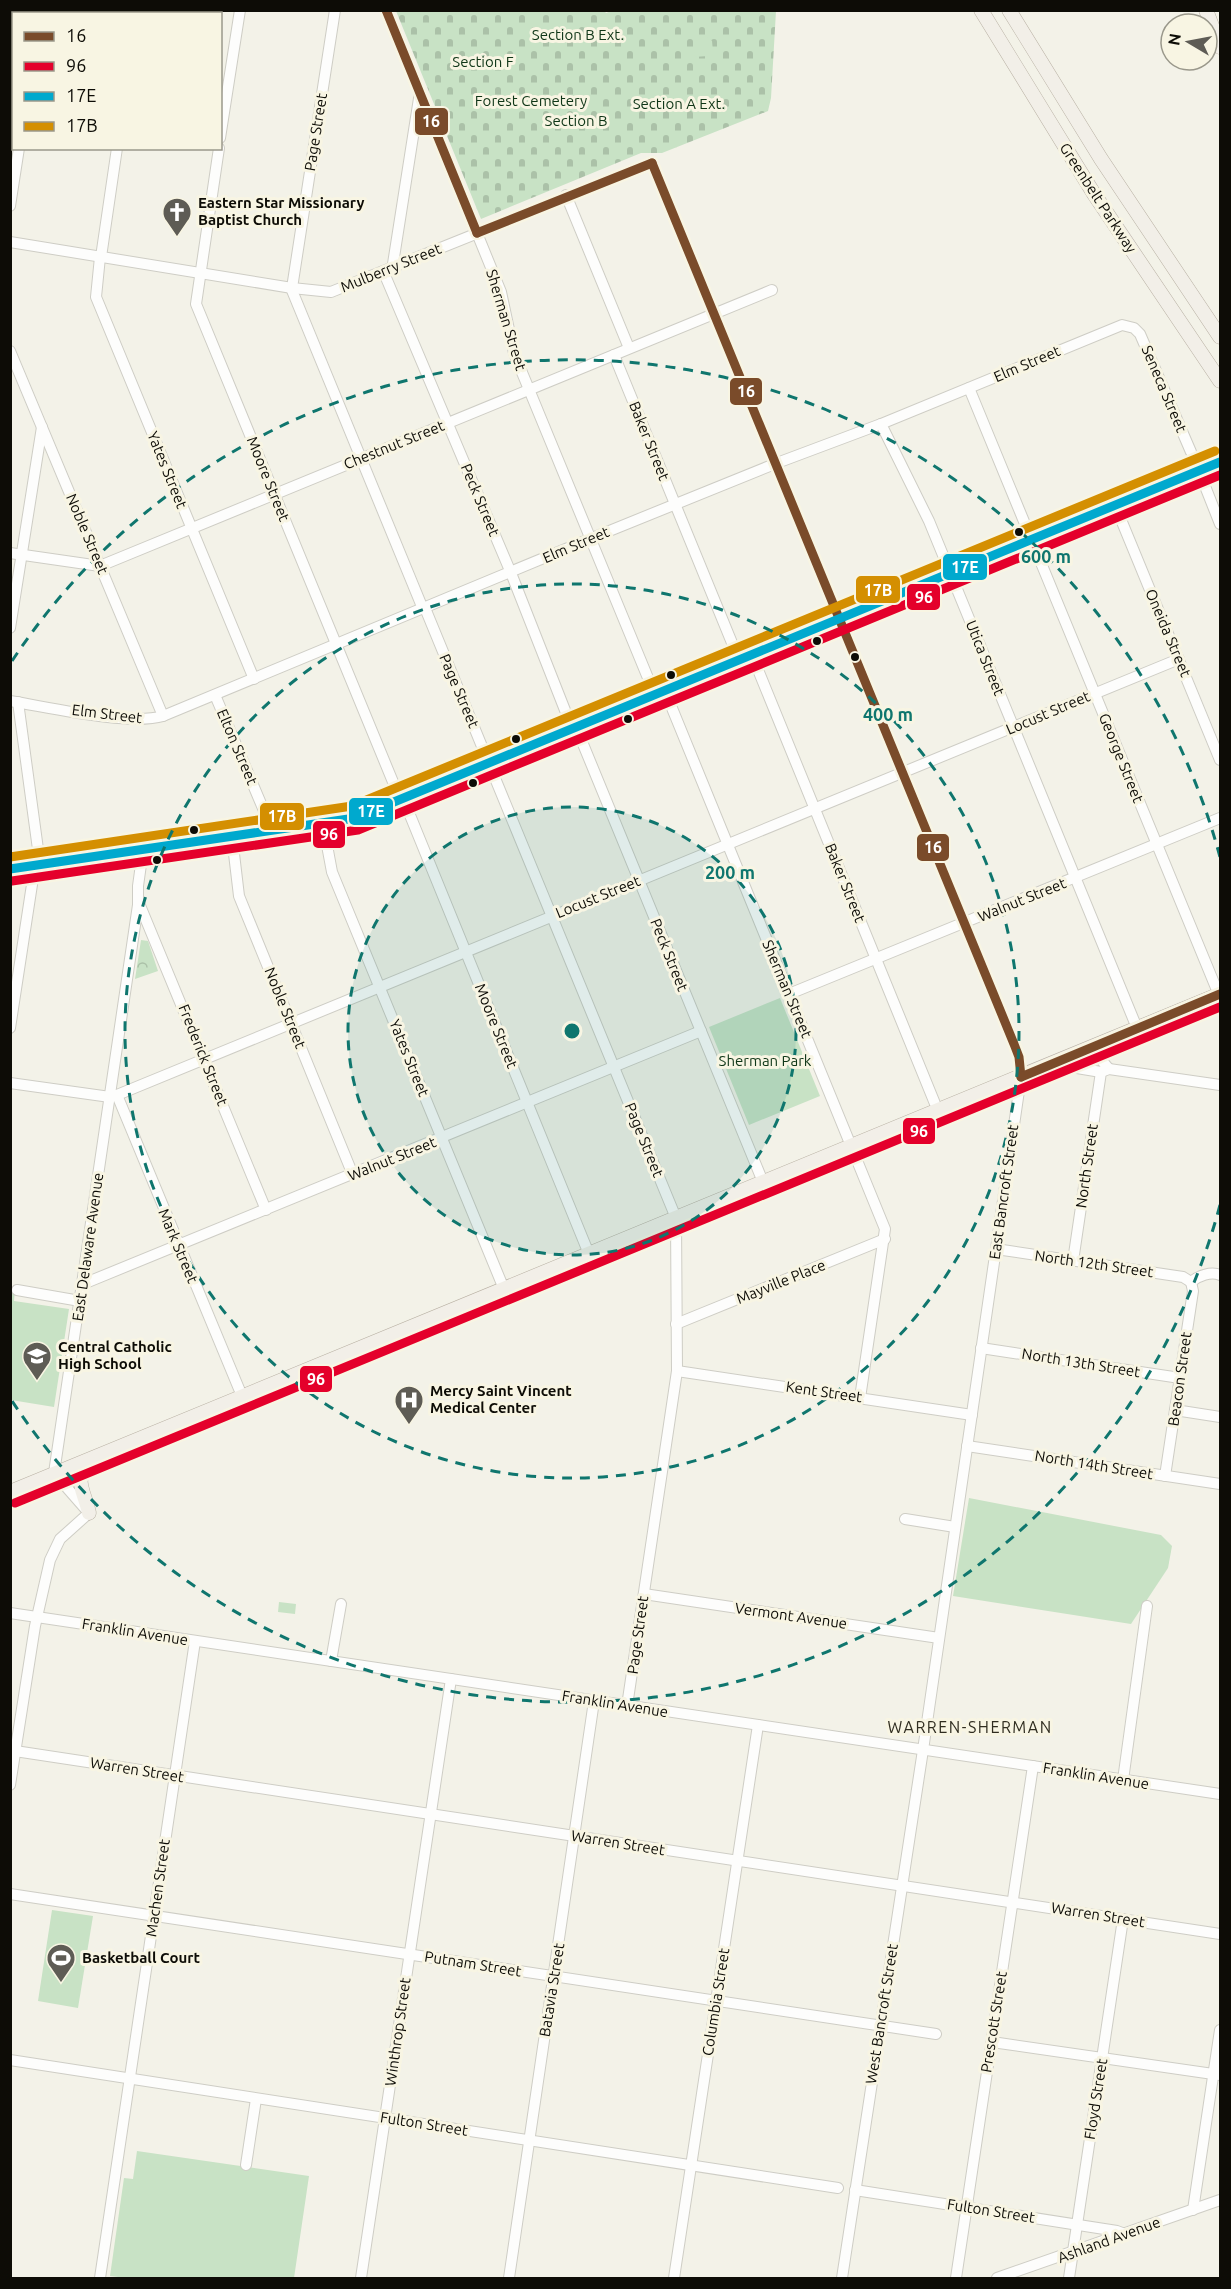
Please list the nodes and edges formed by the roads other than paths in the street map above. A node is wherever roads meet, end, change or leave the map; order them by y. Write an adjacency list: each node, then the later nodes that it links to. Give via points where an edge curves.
1 (240, 10): 9 (street)
2 (335, 10): 22 (street, Page Street)
3 (386, 10): 8 (street, Sherman Street)
4 (981, 10): 21 (main road, Greenbelt Parkway)
5 (1009, 10): 26 (main road, Greenbelt Parkway, via 1072,114)
6 (1206, 10): 7 (main road)
7 (1221, 47)
8 (420, 92): 16 (street, Sherman Street); 19 (street)
9 (222, 125)
10 (19, 150): 15 (street)
11 (117, 150): 18 (street, Yates Street)
12 (219, 150): 20 (street, Moore Street)
13 (652, 163): 14 (street, Mulberry Street); 24 (street, East Bancroft Street)
14 (566, 195): 16 (street, Mulberry Street); 27 (street)
15 (10, 206)
16 (477, 233): 19 (street, Mulberry Street); 33 (street, Sherman Street, via 501,292 511,342)
17 (10, 242): 18 (street, Mulberry Street)
18 (100, 257): 20 (street, Mulberry Street); 46 (street, Yates Street, via 96,297)
19 (388, 271): 22 (street, Mulberry Street, via 331,292); 34 (street, Peck Street)
20 (200, 273): 22 (street, Mulberry Street); 42 (street, Moore Street, via 196,304)
21 (1151, 279): 30 (main road, via 1165,291 1204,349); 31 (main road, Greenbelt Parkway)
22 (292, 288): 38 (street, Page Street)
23 (772, 290): 24 (street, Chestnut Street)
24 (714, 313): 27 (street, Chestnut Street); 40 (street, East Bancroft Street)
25 (1134, 328): 32 (street, Elm Street, via 1122,325); 37 (street, Seneca Street)
26 (1221, 338)
27 (629, 348): 29 (street, Chestnut Street)
28 (10, 351): 36 (street, Noble Street)
29 (614, 354): 33 (street, Chestnut Street); 43 (street, Baker Street)
30 (1221, 367)
31 (1221, 381)
32 (969, 388): 35 (street, Elm Street); 48 (street, George Street)
33 (529, 390): 34 (street, Chestnut Street); 47 (street, Sherman Street)
34 (448, 423): 38 (street, Chestnut Street); 51 (street, Peck Street)
35 (882, 424): 40 (street, Elm Street); 52 (street, Utica Street)
36 (42, 426): 49 (street); 50 (street, Noble Street)
37 (1191, 452)
38 (361, 458): 42 (street, Chestnut Street); 53 (street, Page Street)
39 (1221, 462): 41 (main road)
40 (777, 463): 43 (street, Elm Street); 54 (street, East Bancroft Street)
41 (1199, 471): 44 (main road); 45 (street)
42 (274, 493): 46 (street, Chestnut Street); 56 (street, Moore Street)
43 (676, 505): 47 (street, Elm Street); 57 (street, Baker Street)
44 (1115, 506): 48 (main road); 58 (street, Oneida Street)
45 (1221, 524)
46 (191, 528): 50 (street, Chestnut Street); 59 (street, Yates Street)
47 (592, 538): 51 (street, Elm Street); 60 (street, Sherman Street)
48 (1031, 540): 52 (main road); 61 (street, George Street)
49 (16, 554): 50 (street); 55 (street)
50 (100, 566): 64 (street, Noble Street)
51 (511, 573): 53 (street, Elm Street); 66 (street, Peck Street)
52 (950, 573): 54 (main road); 65 (street, Utica Street)
53 (424, 609): 56 (street, Elm Street); 68 (street, Page Street)
54 (839, 619): 57 (main road); 69 (street, East Bancroft Street)
55 (10, 628)
56 (337, 645): 59 (street, Elm Street); 70 (street, Moore Street)
57 (745, 658): 60 (main road); 71 (street, Baker Street)
58 (1179, 659): 61 (street, Locust Street); 67 (street, Oneida Street)
59 (254, 679): 62 (street, Elm Street)
60 (660, 693): 66 (main road); 76 (street, Sherman Street)
61 (1095, 693): 65 (street, Locust Street); 77 (street, George Street)
62 (215, 695): 64 (street, Elm Street); 74 (street, Elton Street)
63 (14, 701): 64 (street, Elm Street, via 127,719); 79 (street)
64 (163, 716)
65 (1014, 727): 69 (street, Locust Street); 81 (street, Utica Street)
66 (574, 728): 68 (main road); 82 (street, Peck Street)
67 (1221, 760)
68 (489, 762): 70 (main road); 84 (street, Page Street)
69 (902, 772): 71 (street, Locust Street); 85 (street, East Bancroft Street)
70 (402, 798): 73 (main road, via 355,818); 86 (street, Moore Street)
71 (814, 808): 76 (street, Locust Street); 87 (street, Baker Street)
72 (1221, 818): 77 (street, Walnut Street)
73 (323, 824): 74 (main road); 88 (street, Yates Street, via 332,872)
74 (273, 832): 75 (main road)
75 (232, 837): 78 (main road); 91 (street, Noble Street, via 238,896)
76 (726, 844): 82 (street, Locust Street); 89 (street, Sherman Street)
77 (1157, 845): 81 (street, Walnut Street); 90 (street, George Street)
78 (143, 849): 79 (main road); 83 (street, East Delaware Avenue)
79 (38, 865): 80 (main road); 93 (street)
80 (10, 868)
81 (1076, 878): 85 (street, Walnut Street); 92 (street, Utica Street)
82 (639, 880): 84 (street, Locust Street); 94 (street, Peck Street)
83 (138, 899): 96 (street, Frederick Street); 103 (street, East Delaware Avenue)
84 (552, 916): 86 (street, Locust Street); 98 (street, Page Street)
85 (965, 924): 87 (street, Walnut Street); 100 (street, East Bancroft Street, via 1019,1057)
86 (465, 952): 88 (street, Locust Street); 104 (street, Moore Street)
87 (876, 960): 89 (street, Walnut Street); 105 (street, Baker Street)
88 (380, 987): 91 (street, Locust Street); 106 (street, Yates Street)
89 (789, 994): 107 (street, Sherman Street)
90 (1220, 994): 92 (main road)
91 (291, 1023): 96 (street, Locust Street); 108 (street, Noble Street)
92 (1137, 1028): 95 (main road)
93 (10, 1029)
94 (701, 1031): 98 (street, Walnut Street); 109 (street, Peck Street)
95 (1097, 1045): 97 (main road); 99 (street)
96 (204, 1059): 103 (street, Locust Street); 110 (street, Frederick Street)
97 (1053, 1064): 99 (street); 100 (main road)
98 (614, 1067): 104 (street, Walnut Street); 111 (street, Page Street)
99 (1105, 1070): 102 (street); 116 (street, North Street)
100 (1021, 1077): 105 (main road); 114 (street, East Bancroft Street)
101 (10, 1083): 103 (street)
102 (1221, 1085)
103 (113, 1096): 113 (street, Mark Street); 119 (street, East Delaware Avenue)
104 (527, 1103): 106 (street, Walnut Street); 115 (street, Moore Street)
105 (938, 1111): 107 (main road)
106 (442, 1139): 108 (street, Walnut Street); 120 (street, Yates Street)
107 (853, 1146): 109 (main road); 112 (street, Sherman Street, via 885,1229)
108 (353, 1175): 110 (street, Walnut Street)
109 (763, 1182): 111 (main road)
110 (266, 1210): 113 (street, Walnut Street)
111 (676, 1218): 115 (main road); 123 (street, Page Street)
112 (885, 1239): 123 (street, Mayville Place); 128 (street, Sherman Street)
113 (178, 1246): 119 (street, Walnut Street); 127 (street, Mark Street)
114 (996, 1249): 116 (street, North 12th Street); 124 (street, East Bancroft Street)
115 (589, 1254): 120 (main road)
116 (1073, 1261): 118 (street, North 12th Street, via 1183,1277)
117 (1221, 1275): 118 (street, via 1198,1277)
118 (1191, 1282): 126 (street, Beacon Street)
119 (83, 1284): 122 (street, East Delaware Avenue)
120 (504, 1289): 127 (main road)
121 (16, 1290): 122 (street)
122 (81, 1301): 134 (street, East Delaware Avenue)
123 (676, 1324): 125 (street, Page Street)
124 (981, 1348): 126 (street, North 13th Street); 130 (street, East Bancroft Street)
125 (677, 1371): 128 (street, Kent Street); 141 (street, Page Street)
126 (1180, 1378): 129 (street, Beacon Street)
127 (242, 1396): 133 (main road)
128 (861, 1398): 130 (street, Kent Street)
129 (1175, 1410): 131 (street); 135 (street, Beacon Street)
130 (972, 1415): 132 (street, East Bancroft Street)
131 (1221, 1417)
132 (967, 1446): 135 (street, North 14th Street); 140 (street, East Bancroft Street)
133 (111, 1450): 134 (main road); 138 (main road, via 81,1474 80,1487)
134 (54, 1473): 137 (main road); 138 (street)
135 (1165, 1476): 136 (street, North 14th Street)
136 (1221, 1484)
137 (10, 1492)
138 (89, 1513): 145 (street, via 60,1539 52,1553)
139 (905, 1519): 140 (street)
140 (955, 1527): 146 (street, East Bancroft Street)
141 (644, 1594): 146 (street, Vermont Avenue); 151 (street, Page Street)
142 (340, 1604): 148 (street)
143 (1147, 1606): 157 (street)
144 (10, 1613): 145 (street, Franklin Avenue)
145 (38, 1617): 147 (street, Franklin Avenue); 154 (street)
146 (939, 1638): 153 (street, East Bancroft Street)
147 (195, 1641): 148 (street, Franklin Avenue); 156 (street, Machen Street)
148 (331, 1661): 149 (street, Franklin Avenue)
149 (451, 1679): 150 (street, Franklin Avenue); 160 (street, Winthrop Street)
150 (594, 1701): 151 (street, Franklin Avenue); 161 (street, Batavia Street)
151 (627, 1706): 152 (street, Franklin Avenue)
152 (758, 1725): 153 (street, Franklin Avenue); 162 (street, Columbia Street)
153 (923, 1750): 155 (street, Franklin Avenue); 163 (street, West Bancroft Street)
154 (15, 1751): 156 (street, Warren Street); 158 (street)
155 (1033, 1766): 157 (street, Franklin Avenue); 165 (street, Prescott Street)
156 (175, 1776): 160 (street, Warren Street); 166 (street, Machen Street)
157 (1122, 1780): 159 (street, Franklin Avenue)
158 (10, 1785)
159 (1221, 1794)
160 (430, 1815): 161 (street, Warren Street); 169 (street, Winthrop Street)
161 (575, 1836): 162 (street, Warren Street); 170 (street, Batavia Street)
162 (737, 1861): 163 (street, Warren Street); 171 (street, Columbia Street)
163 (902, 1886): 165 (street, Warren Street); 172 (street, West Bancroft Street)
164 (10, 1894): 166 (street, Putnam Street)
165 (1012, 1902): 167 (street, Warren Street); 175 (street, Prescott Street)
166 (154, 1915): 169 (street, Putnam Street); 179 (street, Machen Street)
167 (1123, 1919): 168 (street, Warren Street); 176 (street, Floyd Street)
168 (1221, 1934)
169 (410, 1954): 170 (street, Putnam Street); 181 (street, Winthrop Street)
170 (554, 1976): 171 (street, Putnam Street); 182 (street, Batavia Street)
171 (716, 2001): 172 (street, Putnam Street); 184 (street, Columbia Street)
172 (880, 2025): 174 (street, Putnam Street); 186 (street, West Bancroft Street)
173 (1221, 2030): 178 (street)
174 (936, 2034)
175 (992, 2042): 176 (street); 188 (street, Prescott Street)
176 (1102, 2058): 178 (street); 190 (street, Floyd Street)
177 (10, 2060): 179 (street, Fulton Street)
178 (1217, 2075): 189 (street)
179 (129, 2080): 180 (street, Fulton Street); 193 (street, Machen Street)
180 (256, 2099): 181 (street, Fulton Street); 183 (street)
181 (385, 2118): 182 (street, Fulton Street); 194 (street, Winthrop Street)
182 (528, 2141): 184 (street, Fulton Street); 195 (street, Batavia Street)
183 (246, 2165)
184 (692, 2165): 185 (street, Fulton Street); 196 (street, Columbia Street)
185 (838, 2188)
186 (855, 2190): 188 (street, Fulton Street); 197 (street, West Bancroft Street)
187 (1221, 2200): 189 (street, Ashland Avenue)
188 (967, 2207): 190 (street, Fulton Street); 198 (street, Prescott Street)
189 (1193, 2210): 191 (street, Ashland Avenue)
190 (1077, 2225): 191 (street, Fulton Street); 192 (street, Floyd Street)
191 (1125, 2234): 192 (street, Ashland Avenue)
192 (1073, 2253): 199 (street, Ashland Avenue); 200 (street, Floyd Street)
193 (100, 2278)
194 (361, 2278)
195 (509, 2278)
196 (674, 2278)
197 (842, 2278)
198 (956, 2278)
199 (997, 2278)
200 (1069, 2278)

